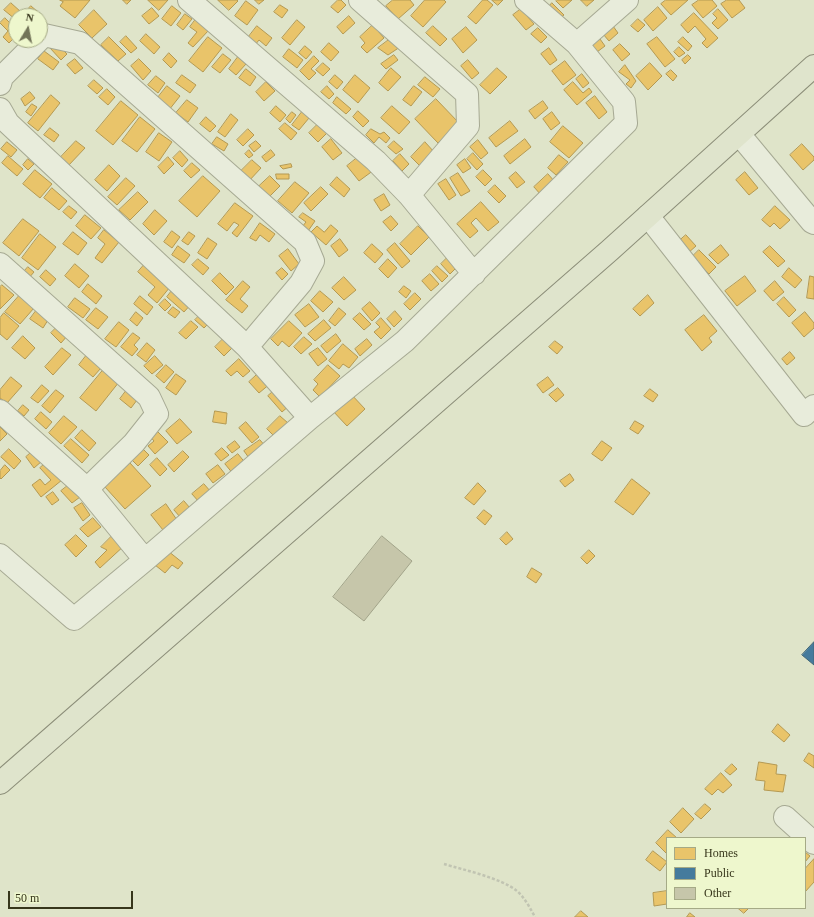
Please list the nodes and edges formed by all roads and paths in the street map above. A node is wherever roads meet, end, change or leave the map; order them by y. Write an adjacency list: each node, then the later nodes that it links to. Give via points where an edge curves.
1 (189, 0): 12 (street, via 376,161)
2 (360, 0): 12 (street, via 467,94 468,126)
3 (526, 0): 6 (street)
4 (627, 0): 6 (street)
5 (48, 36): 17 (street, via 80,43 305,242 313,261 301,283)
6 (577, 44): 16 (street, via 624,102 626,123)
7 (32, 48): 9 (street, via 2,77)
8 (814, 66): 11 (main road)
9 (0, 84)
10 (0, 109): 17 (street, via 8,123)
11 (739, 134): 13 (main road); 14 (street)
12 (409, 195): 16 (street)
13 (648, 216): 19 (street); 24 (main road)
14 (814, 223)
15 (0, 264): 21 (street, via 149,397 157,414 134,443)
16 (474, 274): 20 (street, via 405,341)
17 (247, 347): 20 (street)
18 (0, 411): 21 (street)
19 (811, 415)
20 (310, 418): 23 (street)
21 (88, 489): 23 (street)
22 (0, 554): 23 (street, via 74,619)
23 (146, 560)
24 (0, 783)
25 (785, 817): 26 (street)
26 (814, 843)
27 (444, 864): 28 (path, via 509,886 524,899)
28 (534, 917)

